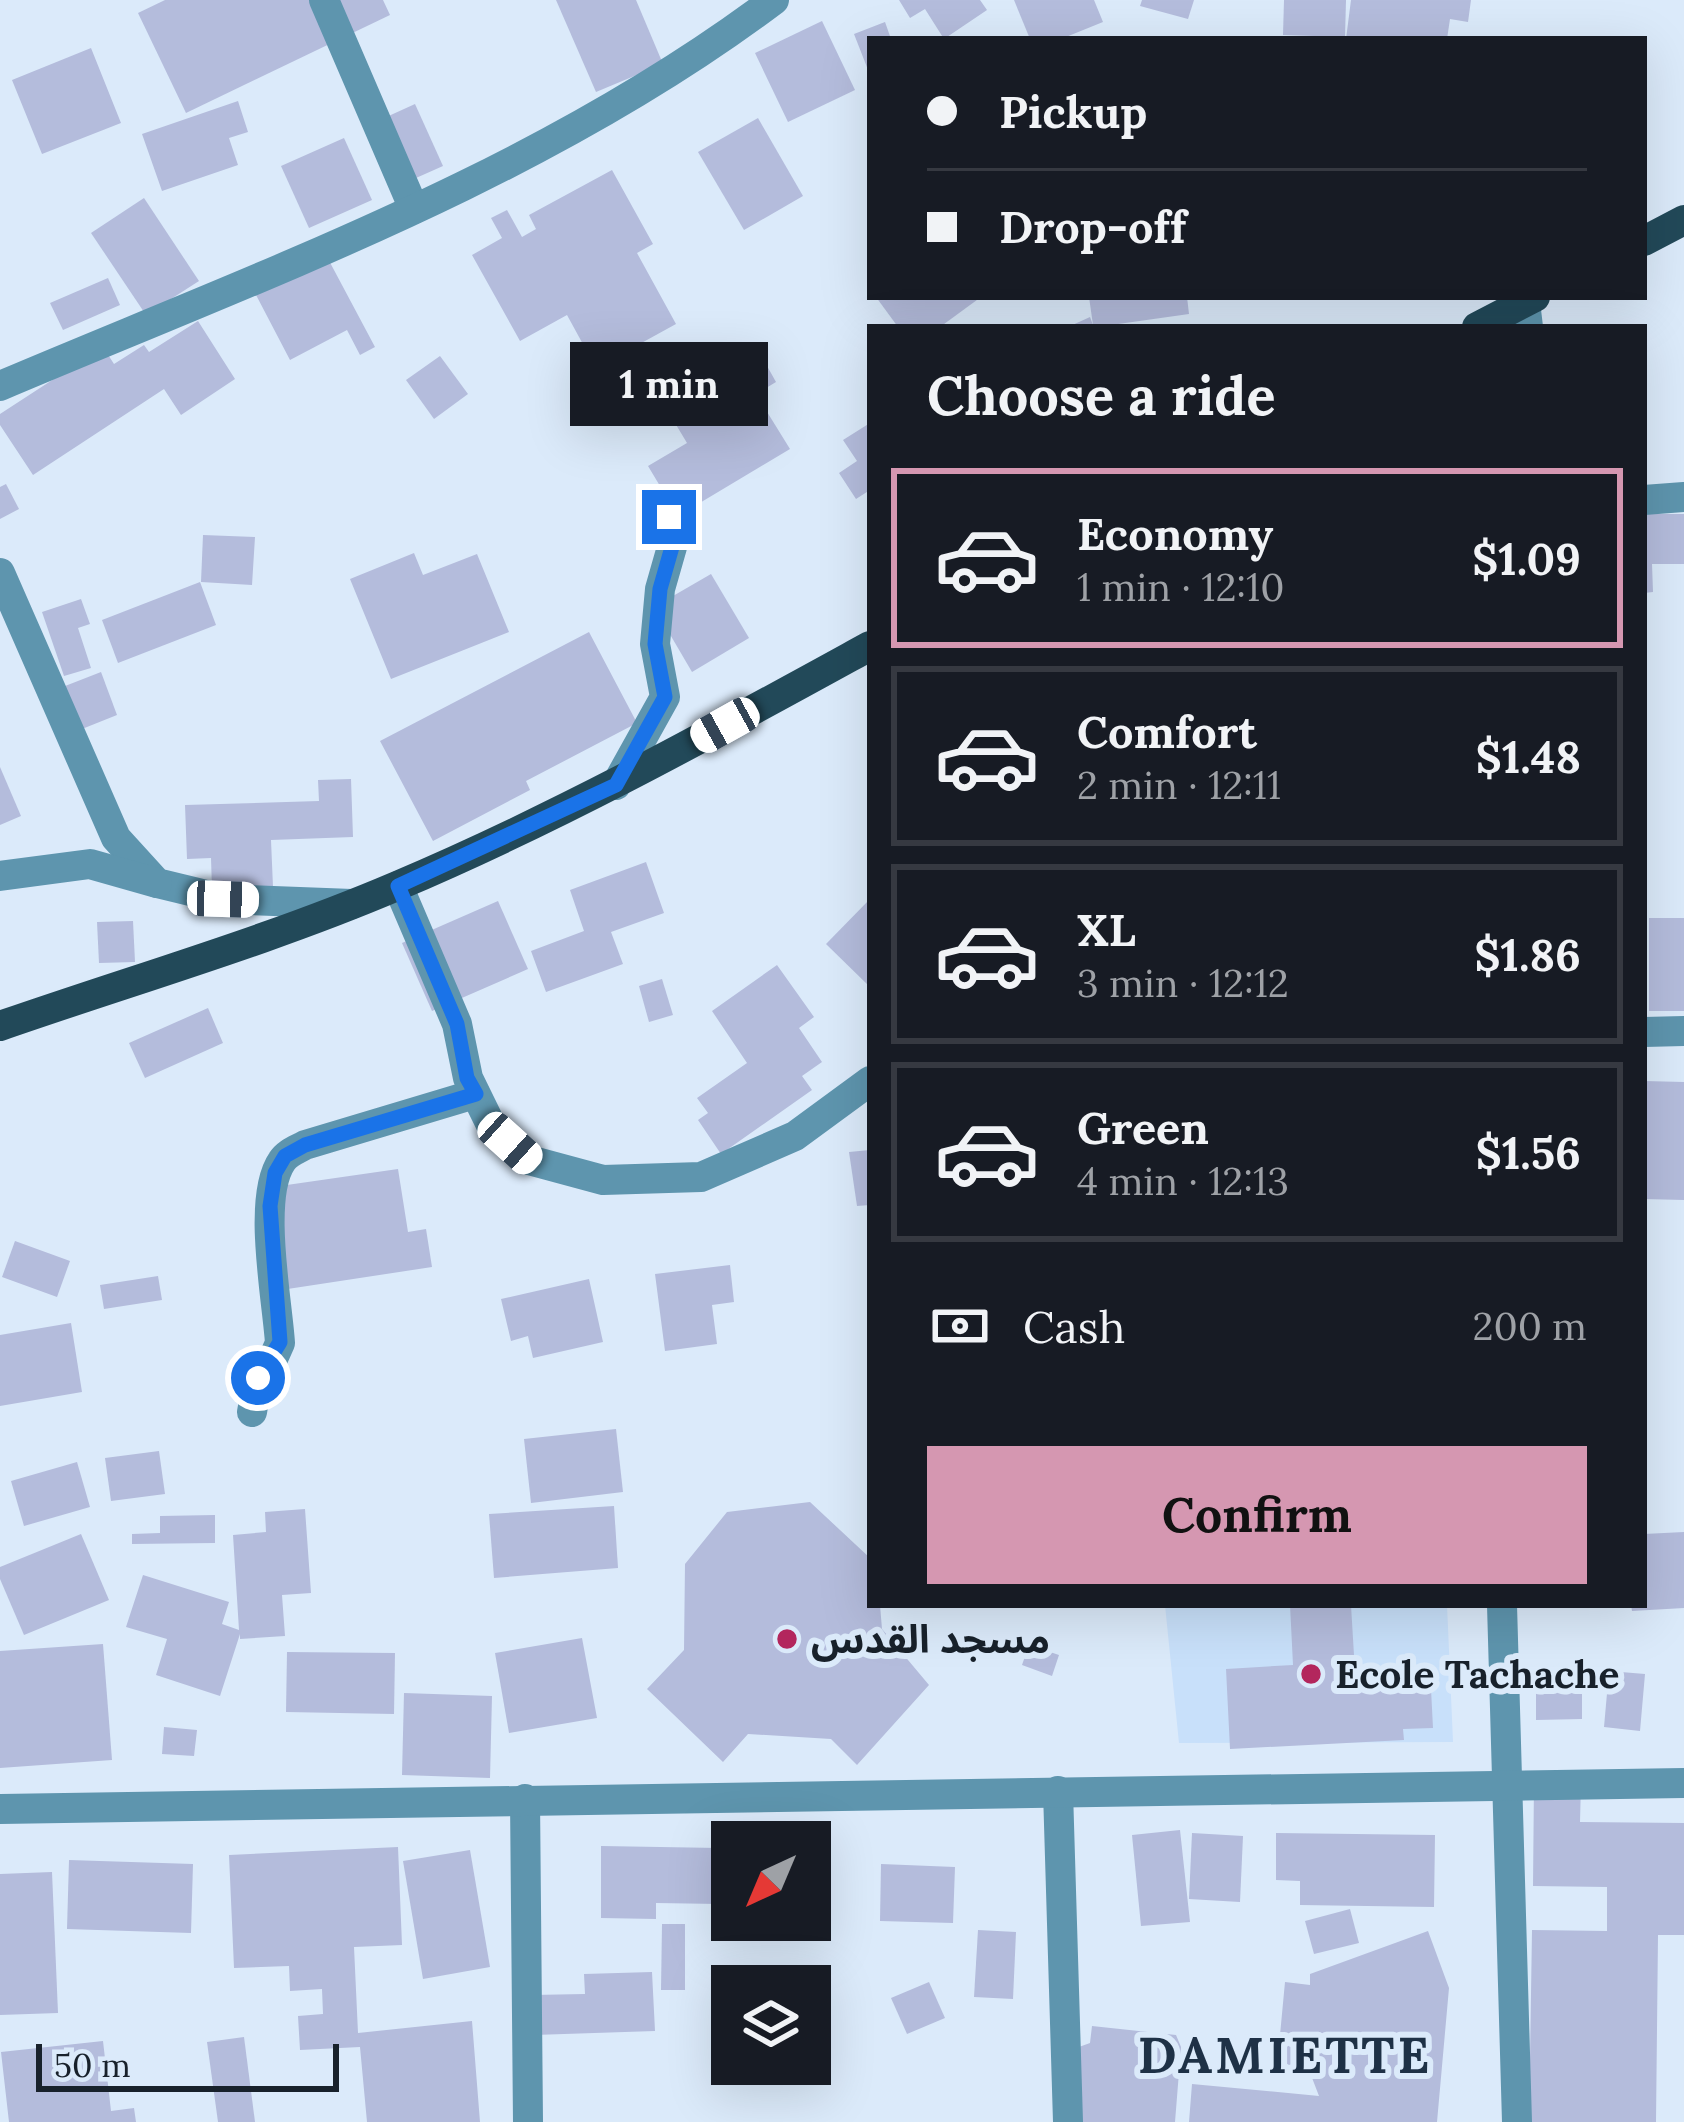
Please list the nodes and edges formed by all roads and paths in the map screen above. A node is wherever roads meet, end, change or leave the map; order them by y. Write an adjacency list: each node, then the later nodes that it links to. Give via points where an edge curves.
1 (324, 0): 3 (street)
2 (774, 0): 3 (street, via 581,124)
3 (413, 209): 8 (street)
4 (1684, 220): 5 (main road)
5 (1647, 239)
6 (1529, 309): 7 (main road)
7 (1486, 324)
8 (0, 386)
9 (1684, 497): 10 (street)
10 (1647, 500)
11 (669, 517): 15 (street, via 672,547 655,644 665,697)
12 (0, 573): 13 (street)
13 (12, 633): 17 (street, via 116,838)
14 (867, 648): 15 (main road)
15 (616, 785): 18 (main road)
16 (0, 876): 17 (street, via 90,865)
17 (157, 884): 19 (street, via 223,899)
18 (398, 886): 19 (main road); 24 (street, via 457,1024)
19 (352, 904): 20 (main road)
20 (0, 1026)
21 (1684, 1031): 22 (street)
22 (1647, 1032)
23 (867, 1083): 24 (street, via 795,1136 701,1177 603,1180 529,1160 491,1125)
24 (476, 1094): 25 (street, via 285,1156 270,1206 280,1342 258,1378)
25 (252, 1412)
26 (1502, 1608): 28 (street)
27 (1684, 1783): 28 (street)
28 (1507, 1785): 29 (street); 34 (street)
29 (1058, 1791): 30 (street); 33 (street)
30 (525, 1799): 31 (street); 32 (street)
31 (0, 1809)
32 (528, 2122)
33 (1068, 2122)
34 (1517, 2122)

